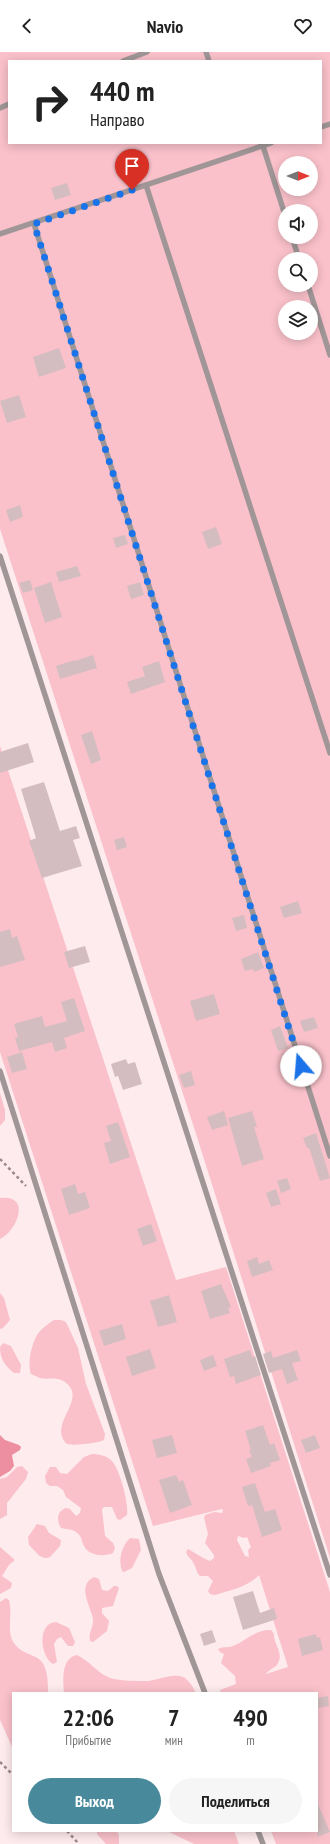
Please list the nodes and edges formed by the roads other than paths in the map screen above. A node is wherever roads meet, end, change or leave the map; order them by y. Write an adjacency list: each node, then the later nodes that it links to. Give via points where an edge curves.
1 (147, 52): 2 (lane)
2 (126, 60)
3 (262, 144): 4 (lane); 5 (lane)
4 (146, 185): 6 (lane); 11 (lane)
5 (282, 204)
6 (34, 224): 7 (lane); 13 (lane)
7 (0, 234)
8 (310, 292): 9 (lane)
9 (330, 355)
10 (0, 556): 14 (lane)
11 (330, 754)
12 (0, 1071): 15 (lane, via 160,1574)
13 (330, 1156)
14 (330, 1575)
15 (205, 1692)
16 (258, 1832): 17 (lane)
17 (263, 1844)

